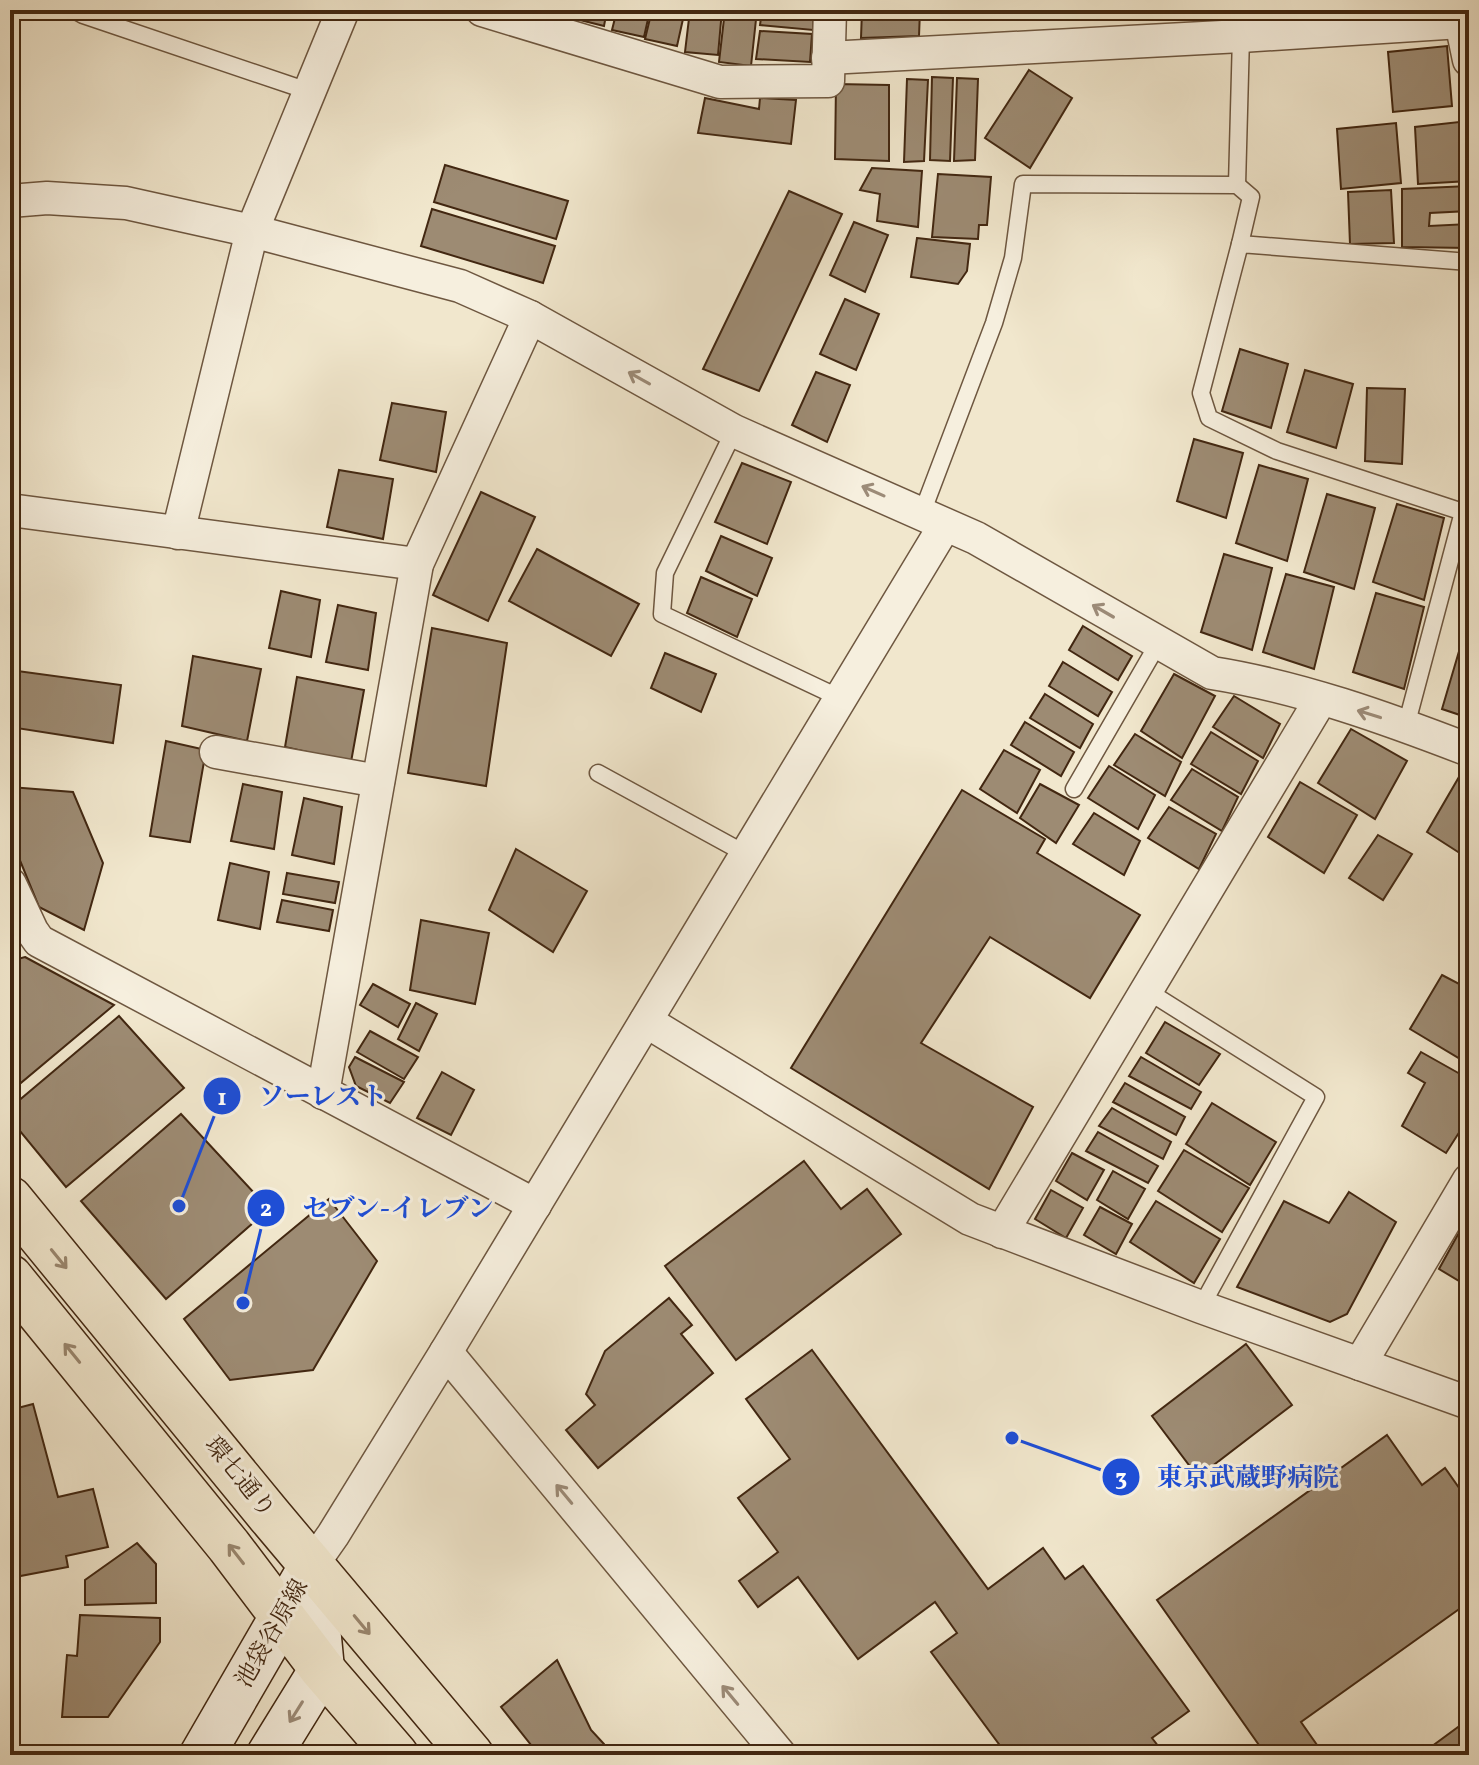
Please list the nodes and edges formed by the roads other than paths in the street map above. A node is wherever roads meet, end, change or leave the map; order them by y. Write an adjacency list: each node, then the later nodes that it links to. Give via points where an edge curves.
1 (74, 10): 9 (lane)
2 (343, 10): 9 (street)
3 (482, 10): 7 (street, via 720,82 828,81)
4 (830, 10): 7 (street)
5 (1465, 21): 6 (street); 8 (street)
6 (1242, 23): 7 (street); 10 (lane)
7 (828, 58)
8 (1469, 60)
9 (308, 91): 12 (street)
10 (1237, 185): 13 (lane, via 1251,197); 18 (lane, via 1023,184 1013,258)
11 (10, 201): 12 (street, via 126,203)
12 (252, 231): 15 (street, via 460,286); 19 (street)
13 (1240, 244): 14 (lane); 24 (lane, via 1201,393 1209,418 1277,451 1463,512)
14 (1469, 262)
15 (530, 317): 16 (street, one-way to 15); 20 (street)
16 (734, 431): 18 (street, one-way to 16); 22 (lane, via 665,573 662,614)
17 (10, 510): 19 (street)
18 (934, 519): 21 (street, one-way to 18); 22 (street)
19 (178, 533): 20 (street)
20 (417, 564): 28 (street)
21 (1159, 642): 23 (street, via 1212,673); 29 (lane)
22 (840, 698): 30 (street)
23 (1321, 699): 24 (street, one-way to 23); 33 (street)
24 (1406, 726): 25 (street)
25 (1469, 750)
26 (216, 752): 28 (street)
27 (598, 773): 30 (lane)
28 (378, 781): 35 (street)
29 (1074, 789)
30 (746, 854): 34 (street)
31 (10, 884): 32 (street)
32 (21, 934): 35 (street)
33 (1146, 990): 39 (street); 41 (lane, via 1316,1097)
34 (646, 1021): 38 (street); 39 (street, via 970,1219)
35 (323, 1093): 38 (street)
36 (1469, 1180): 43 (street)
37 (10, 1199): 45 (main road, 環七通り, one-way to 45)
38 (535, 1205): 42 (street)
39 (1002, 1232): 41 (street)
40 (10, 1277): 46 (main road, 環七通り, one-way to 40)
41 (1201, 1307): 43 (street)
42 (446, 1352): 45 (street); 52 (street, one-way to 42)
43 (1360, 1364): 44 (street)
44 (1469, 1403)
45 (312, 1565): 46 (main road, 池袋谷原線); 47 (main road, 池袋谷原線); 51 (main road, 環七通り, one-way to 51)
46 (284, 1616): 47 (main road, 環七通り); 48 (main road, 池袋谷原線)
47 (322, 1669): 49 (main road, one-way to 49); 50 (main road, 環七通り)
48 (202, 1755)
49 (269, 1755)
50 (396, 1755)
51 (471, 1755)
52 (780, 1755)

